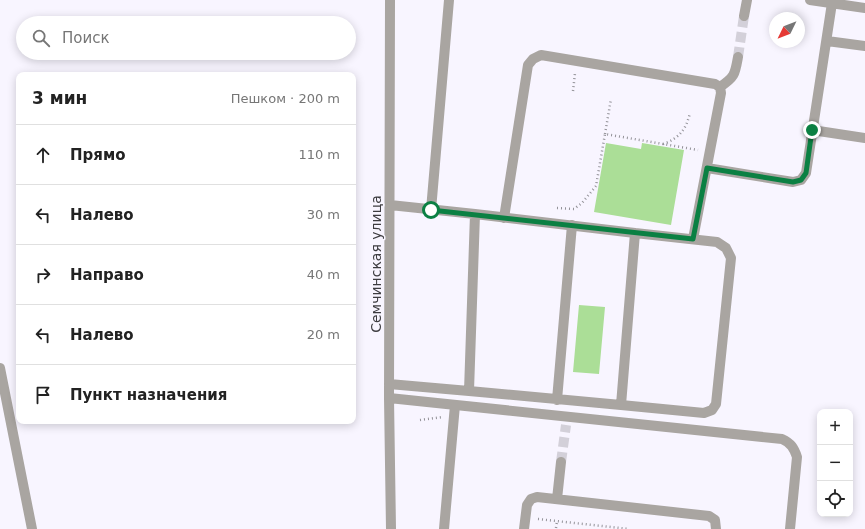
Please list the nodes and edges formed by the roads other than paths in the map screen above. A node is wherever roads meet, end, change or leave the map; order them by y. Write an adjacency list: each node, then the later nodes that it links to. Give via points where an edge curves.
1 (390, 0): 15 (street, Семчинская улица)
2 (449, 0): 16 (street)
3 (747, 0): 7 (street)
4 (810, 0): 5 (street)
5 (832, 3): 6 (street); 8 (street)
6 (865, 8)
7 (744, 16)
8 (826, 41): 9 (street); 12 (street)
9 (865, 46)
10 (738, 56): 11 (street, via 734,76)
11 (720, 87): 14 (street); 18 (street, via 715,84 541,56 534,59 528,65)
12 (812, 130): 13 (street); 14 (street, via 806,173 801,180 793,182)
13 (865, 138)
14 (707, 168): 21 (street)
15 (390, 205): 16 (street); 23 (street, Семчинская улица)
16 (431, 210): 17 (street)
17 (475, 214): 18 (street); 24 (street)
18 (504, 218): 19 (street)
19 (572, 226): 20 (street); 26 (street)
20 (635, 233): 21 (street); 28 (street)
21 (693, 239): 28 (street, via 717,242 726,248 731,258 716,404 712,410 704,413)
22 (0, 368): 31 (street)
23 (390, 384): 24 (street); 25 (street, Семчинская улица)
24 (470, 391): 26 (street)
25 (389, 398): 27 (street); 32 (street, Семчинская улица)
26 (557, 400): 28 (street)
27 (455, 405): 33 (street); 36 (street, via 566,420 782,439 789,442 797,457)
28 (621, 406)
29 (562, 462): 30 (street)
30 (557, 499): 34 (street, via 531,499 527,505); 35 (street, via 709,516 715,520)
31 (32, 529)
32 (391, 529)
33 (444, 529)
34 (524, 529)
35 (716, 529)
36 (790, 529)

